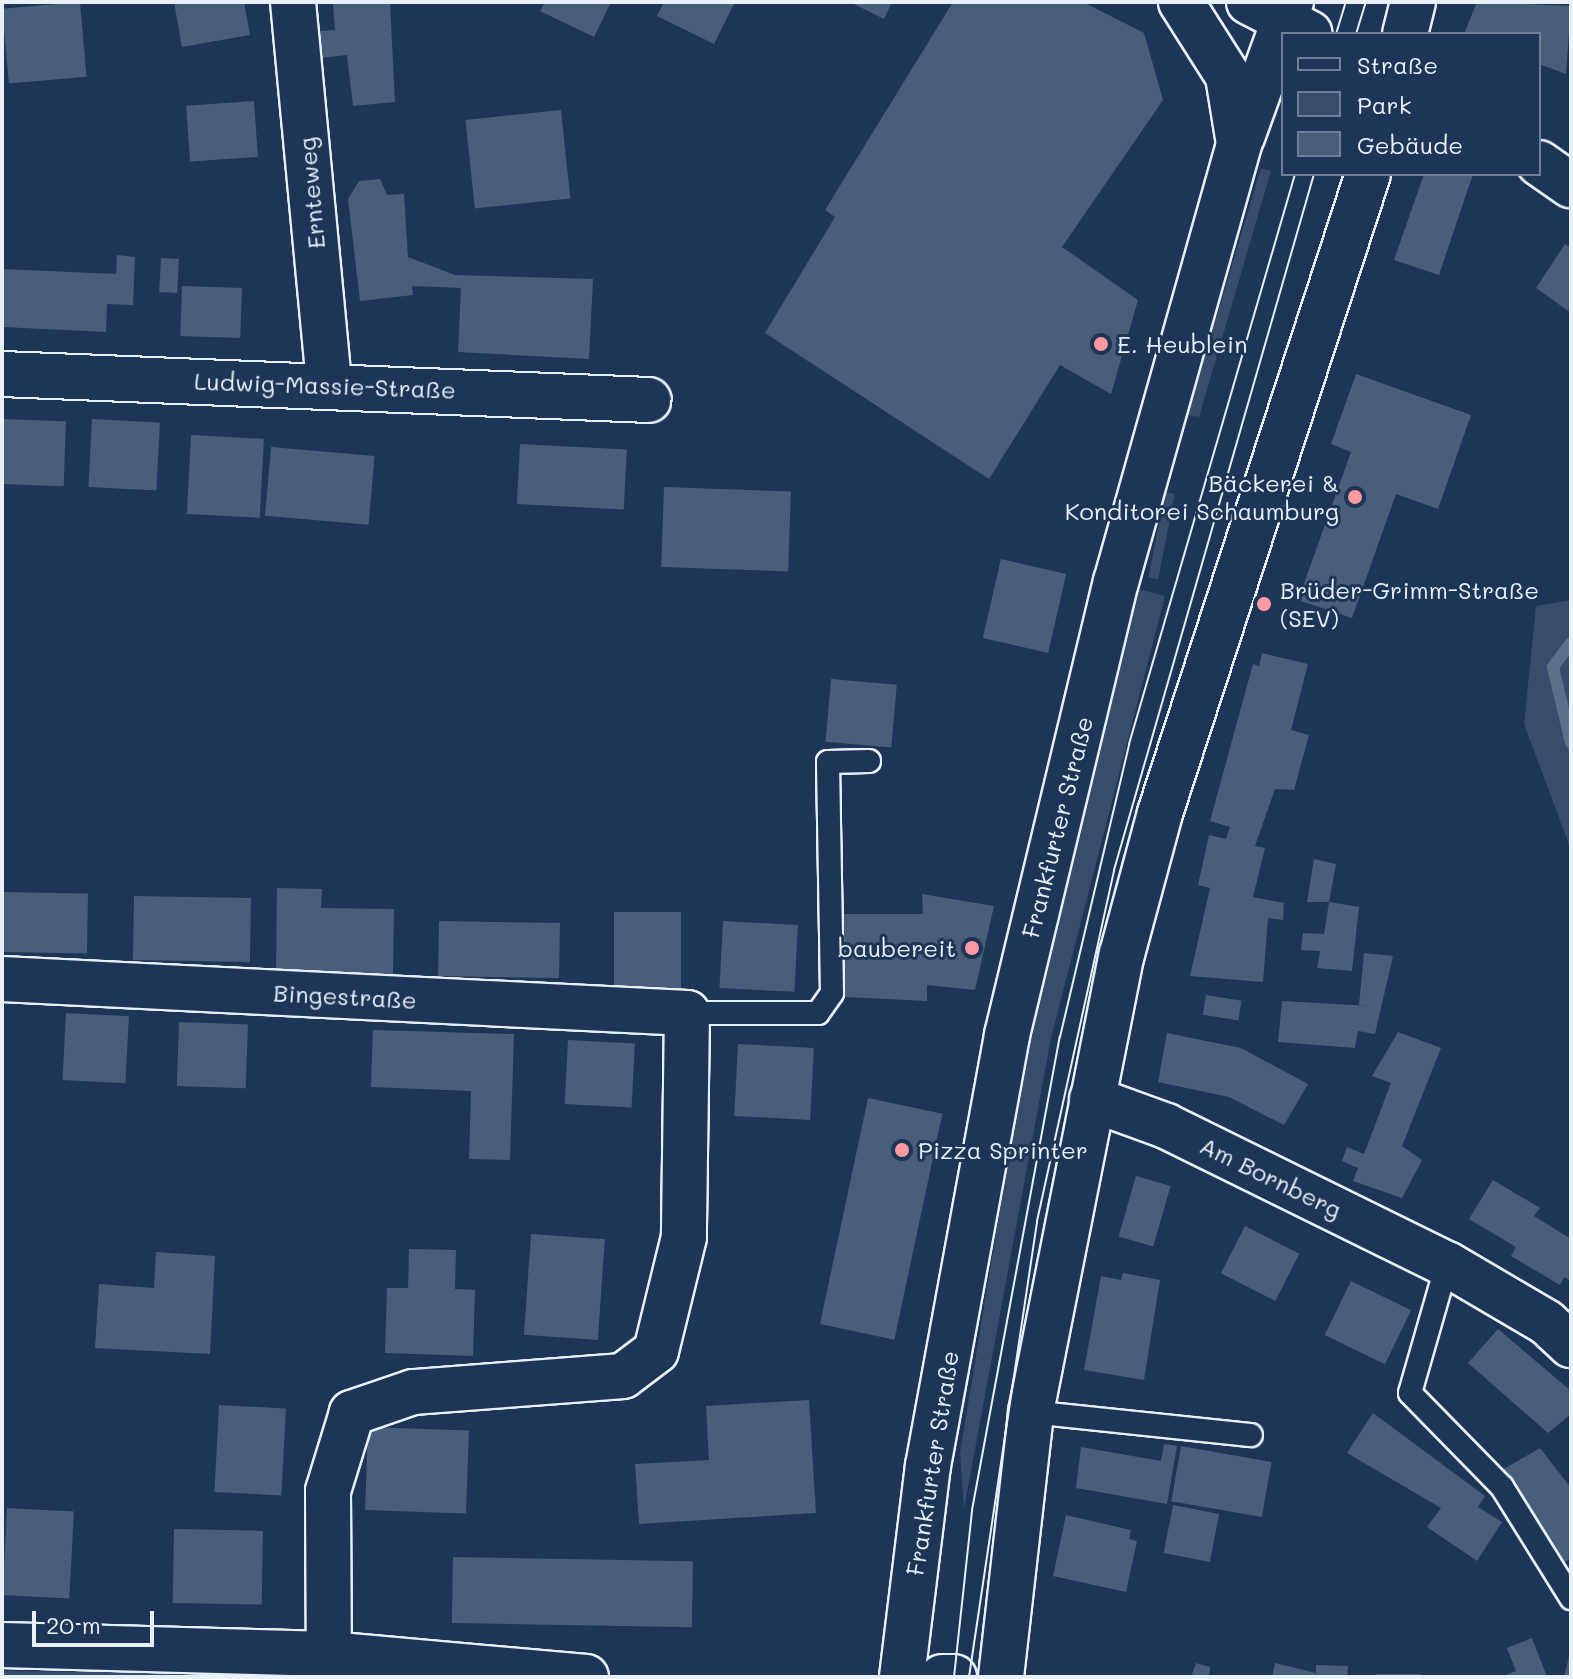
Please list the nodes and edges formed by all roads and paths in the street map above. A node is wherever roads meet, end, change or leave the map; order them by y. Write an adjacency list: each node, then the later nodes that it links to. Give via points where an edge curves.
1 (293, 2): 11 (street, Ernteweg)
2 (1181, 2): 6 (street, Frankfurter Straße, via 1228,76)
3 (1413, 2): 5 (street)
4 (1284, 15): 6 (street)
5 (1406, 32)
6 (1239, 144): 26 (street, Frankfurter Straße, via 1116,582 1007,1035 928,1466)
7 (1541, 164): 9 (street)
8 (1367, 176): 16 (street, via 1160,813)
9 (1571, 185)
10 (2, 374): 11 (street, Ludwig-Massie-Straße)
11 (329, 384): 12 (street, Ludwig-Massie-Straße)
12 (648, 400)
13 (869, 761): 15 (lane, via 828,762 832,993 818,1013)
14 (2, 979): 15 (street, Bingestraße)
15 (687, 1013): 23 (street, via 684,1237 656,1351 623,1376 413,1392 352,1413 328,1491)
16 (1092, 1099): 17 (street, Am Bornberg, via 1166,1126); 19 (street)
17 (1447, 1264): 18 (street, Am Bornberg, via 1546,1322); 21 (lane, via 1410,1393 1502,1487)
18 (1571, 1345)
19 (1031, 1412): 20 (lane); 29 (street)
20 (1251, 1435)
21 (1571, 1598)
22 (2, 1645): 23 (street)
23 (328, 1666): 24 (street)
24 (511, 1674): 25 (street)
25 (586, 1677)
26 (902, 1677)
27 (942, 1677): 28 (street)
28 (954, 1677)
29 (1001, 1677)

